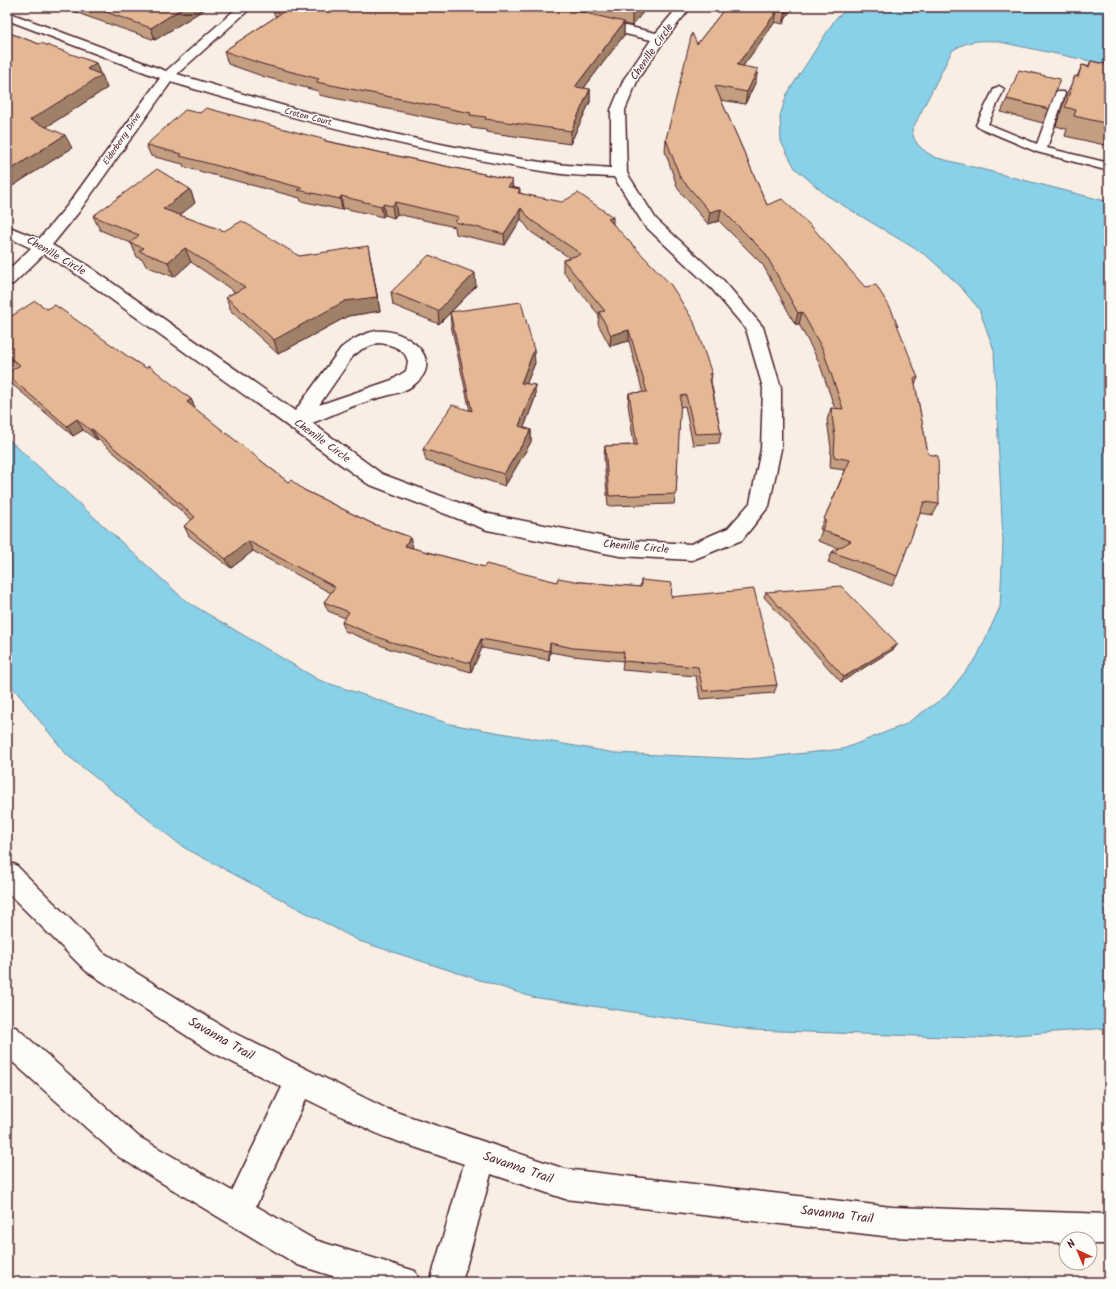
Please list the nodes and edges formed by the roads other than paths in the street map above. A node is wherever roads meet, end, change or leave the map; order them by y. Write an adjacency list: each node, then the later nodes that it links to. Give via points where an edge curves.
1 (246, 7): 6 (street, Elderberry Drive, via 219,28)
2 (685, 7): 5 (street, Chenille Circle)
3 (7, 16): 6 (street, Croton Court)
4 (581, 19): 5 (street)
5 (659, 38): 11 (street, Chenille Circle, via 631,78 618,110)
6 (168, 76): 11 (street, Croton Court, via 271,108 398,140 549,168); 13 (street, Elderberry Drive, via 139,113 80,201)
7 (999, 90): 9 (lane, via 982,125)
8 (1060, 94): 9 (lane)
9 (1041, 150): 10 (lane)
10 (1109, 167)
11 (619, 173): 15 (street, Chenille Circle, via 650,222 718,285 754,327 772,388 771,449 759,506 735,534 692,552 627,549 487,522 375,480)
12 (7, 230): 13 (street, Chenille Circle)
13 (44, 247): 14 (street, Elderberry Drive); 15 (street, Chenille Circle, via 78,267)
14 (7, 280)
15 (297, 422): 15 (street, via 403,382 416,370 415,355 410,348 384,337 356,345 347,352)
16 (7, 874): 18 (street, Savanna Trail, via 95,962 222,1042)
17 (7, 1038): 20 (street, via 129,1147)
18 (300, 1081): 19 (street, Savanna Trail, via 382,1122); 20 (street)
19 (481, 1155): 21 (street, Savanna Trail, via 573,1185 892,1222); 23 (street)
20 (238, 1211): 22 (street, via 309,1254)
21 (1109, 1229)
22 (404, 1282)
23 (446, 1282)

